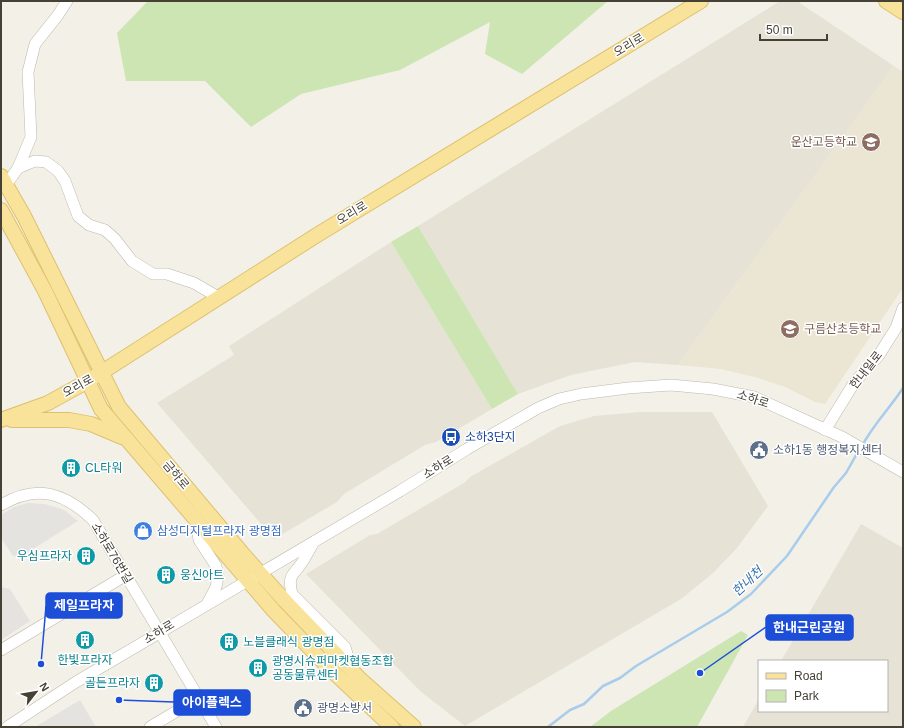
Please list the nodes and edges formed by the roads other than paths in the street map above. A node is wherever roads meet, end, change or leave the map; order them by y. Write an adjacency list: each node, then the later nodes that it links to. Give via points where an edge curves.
1 (67, 1): 5 (street, via 35,44 28,72 31,137)
2 (701, 1): 8 (main road, 오리로)
3 (886, 1): 4 (main road)
4 (903, 12)
5 (18, 168): 6 (street); 8 (street, via 35,161 46,162 58,171 65,182 78,216 89,225 105,230 132,261 154,274 167,274 194,282)
6 (4, 180): 10 (main road, 금하로)
7 (1, 210): 11 (main road, 금하로, via 45,291)
8 (218, 297): 10 (main road, 오리로)
9 (903, 308): 13 (street, 한내일로, via 896,328 879,355 854,383)
10 (102, 372): 11 (main road, 오리로); 19 (main road, 금하로, via 119,407)
11 (88, 381): 12 (main road, 오리로, via 48,403); 14 (main road, 금하로, via 101,409)
12 (1, 420): 14 (main road, via 69,420 91,424)
13 (825, 430): 15 (street, 소하로); 18 (street, 소하로, via 754,397 713,389 671,385 581,394 559,399 538,408)
14 (125, 438): 17 (main road, 금하로)
15 (903, 472)
16 (1, 505): 20 (street, 소하로76번길, via 25,494 46,492 79,506 93,520)
17 (196, 521): 21 (main road, 금하로); 22 (street, via 199,540 216,566 218,577)
18 (314, 541): 19 (street, 소하로); 25 (street, via 303,563 293,573 290,584 292,594 345,647)
19 (260, 573): 21 (street, 소하로); 25 (main road, 금하로)
20 (126, 575): 23 (street, 소하로76번길); 24 (street)
21 (247, 580): 22 (street, 소하로); 30 (main road, 금하로, via 330,669)
22 (207, 604): 23 (street, 소하로)
23 (160, 632): 26 (street, 소하로76번길); 27 (street, 소하로)
24 (1, 650)
25 (352, 671): 31 (main road, 금하로)
26 (199, 698): 28 (street); 29 (street, 소하로76번길)
27 (7, 727)
28 (150, 727)
29 (216, 727)
30 (392, 727)
31 (414, 727)

